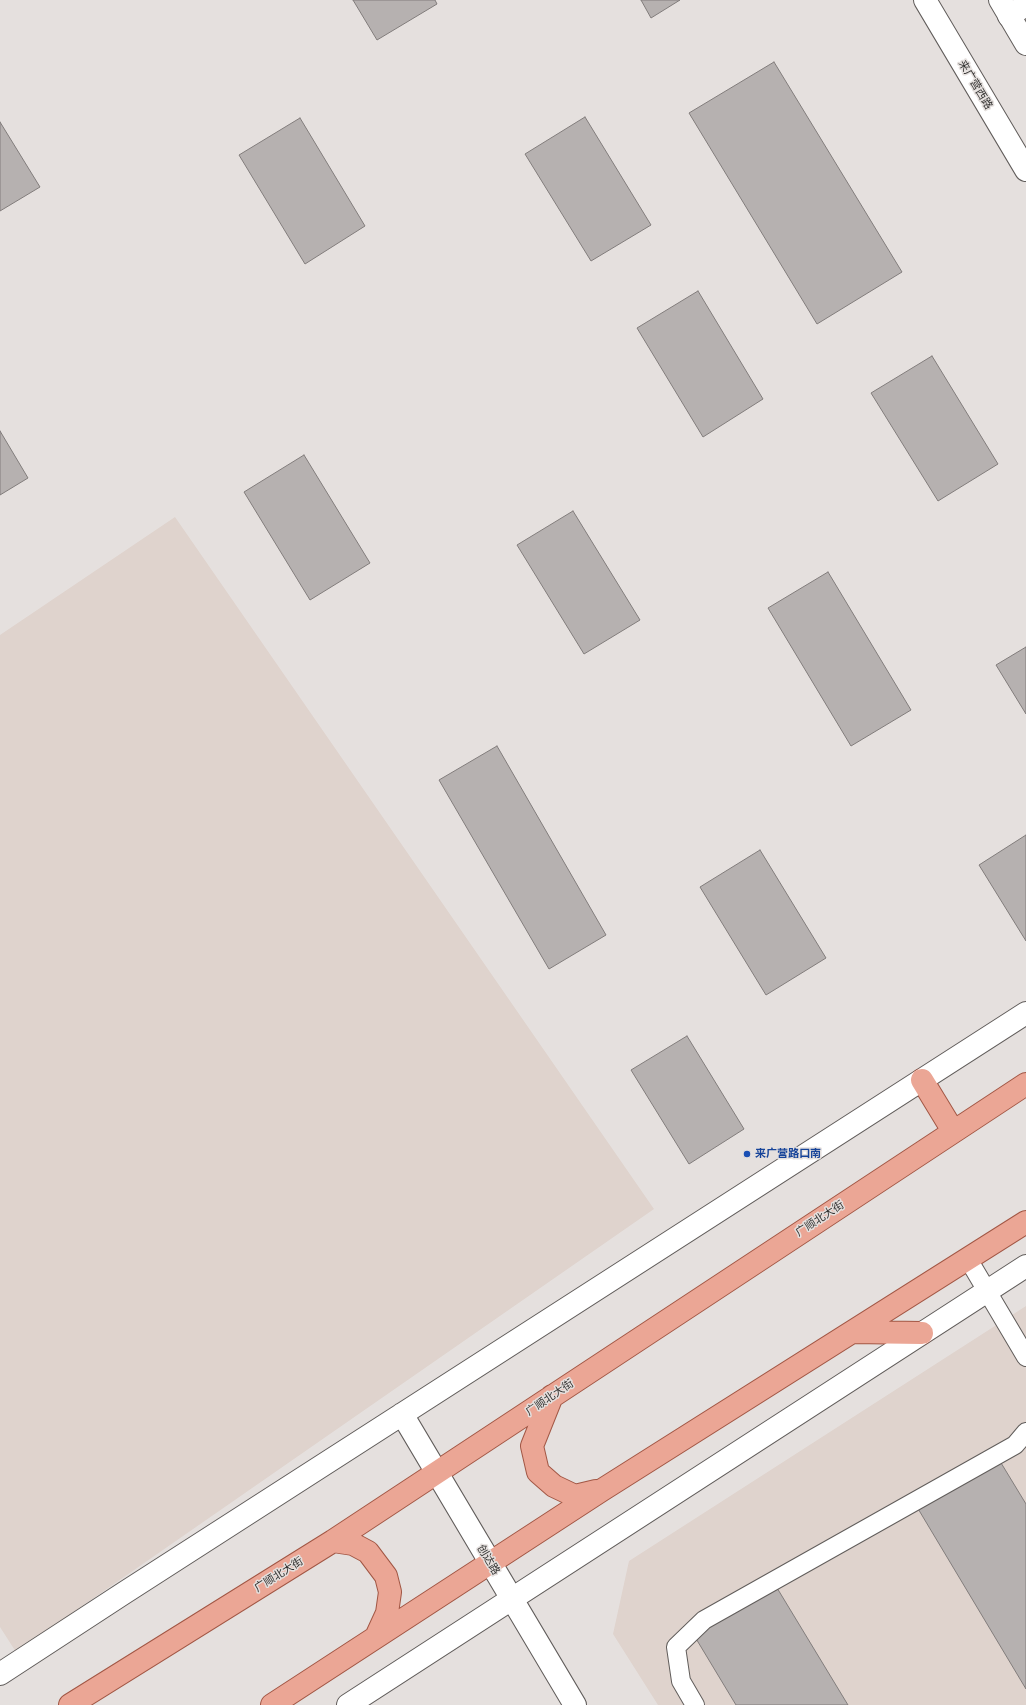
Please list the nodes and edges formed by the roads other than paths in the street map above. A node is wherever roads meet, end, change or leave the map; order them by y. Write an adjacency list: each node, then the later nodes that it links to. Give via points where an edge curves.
1 (925, 0): 4 (street, 来广营西路)
2 (1012, 7): 3 (street)
3 (1026, 44)
4 (1026, 170)
5 (1026, 1013): 6 (street)
6 (922, 1080): 8 (main road); 17 (street)
7 (1026, 1084): 8 (main road, 广顺北大街)
8 (954, 1131): 16 (main road, 广顺北大街)
9 (1026, 1222): 10 (main road)
10 (968, 1259): 12 (lane); 13 (main road)
11 (1026, 1266): 12 (street)
12 (987, 1291): 14 (street); 15 (lane)
13 (852, 1332): 14 (main road); 20 (main road)
14 (922, 1333): 23 (street)
15 (1026, 1357)
16 (552, 1396): 19 (main road, 广顺北大街); 20 (main road, via 532,1446 538,1472 554,1486 575,1496)
17 (402, 1414): 19 (street, 创达路); 25 (street)
18 (1026, 1432): 30 (lane, via 1015,1445 704,1620 676,1647 681,1681)
19 (436, 1473): 21 (main road, 广顺北大街); 22 (street, 创达路)
20 (602, 1490): 22 (main road)
21 (333, 1541): 24 (main road, via 354,1544 368,1552 386,1576 390,1592 387,1613); 26 (main road, 广顺北大街)
22 (490, 1563): 23 (street, 创达路); 24 (main road)
23 (511, 1600): 28 (street); 29 (street, 创达路)
24 (376, 1637): 27 (main road)
25 (0, 1674)
26 (70, 1705)
27 (272, 1705)
28 (348, 1705)
29 (575, 1705)
30 (695, 1705)

